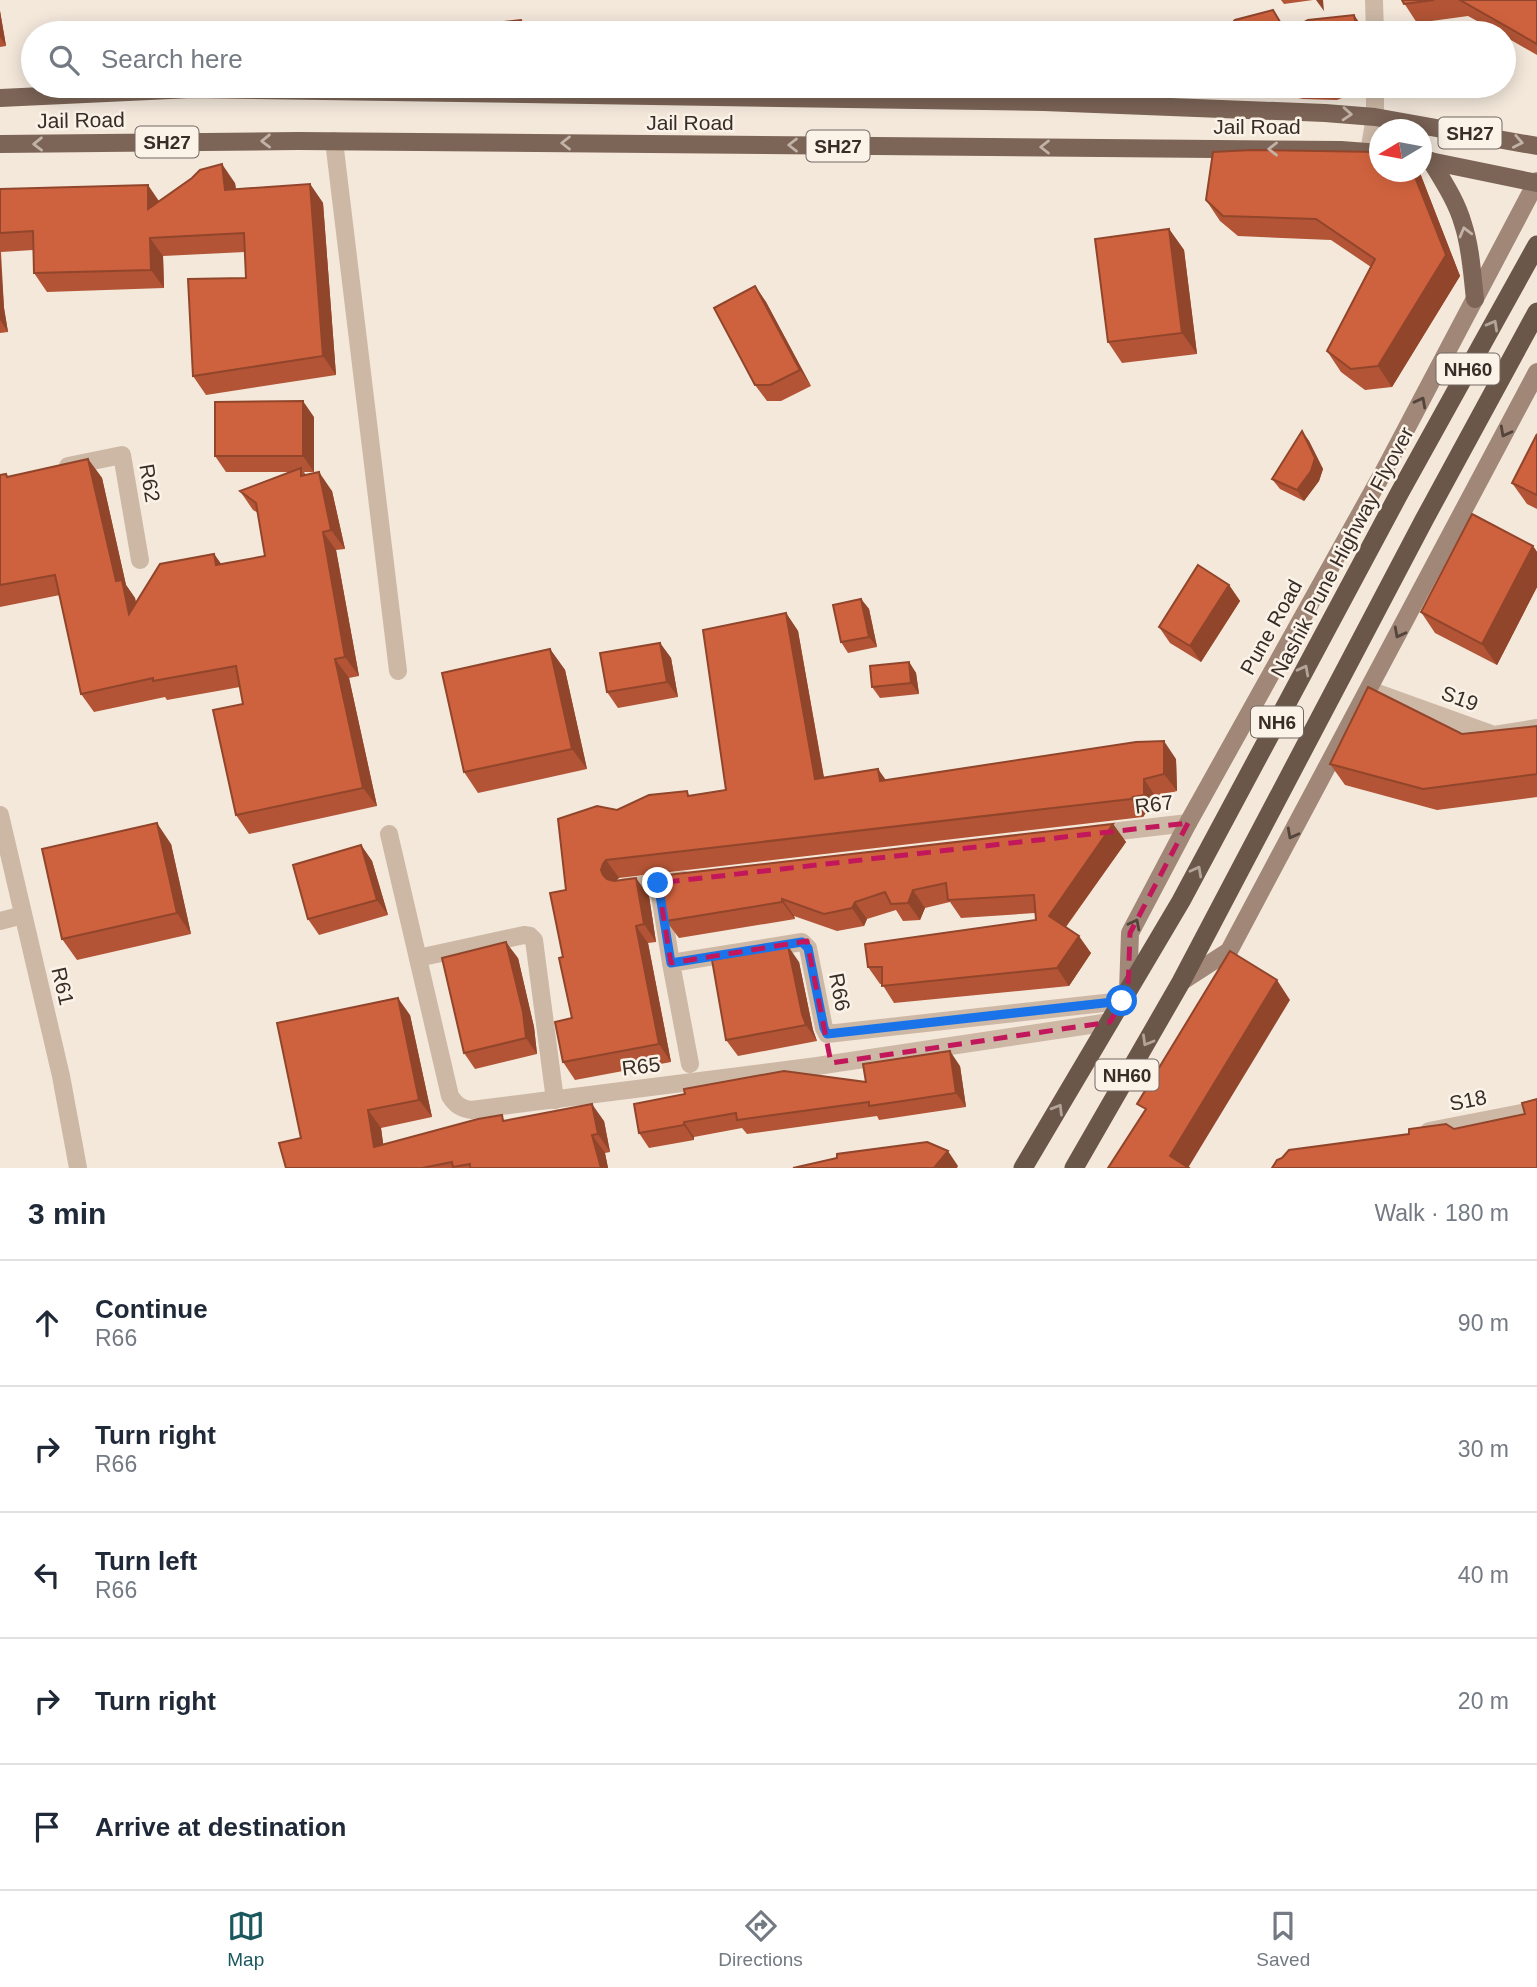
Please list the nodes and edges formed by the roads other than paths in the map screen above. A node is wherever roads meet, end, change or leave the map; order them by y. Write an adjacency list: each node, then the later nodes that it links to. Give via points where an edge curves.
1 (1374, 0): 2 (street)
2 (1375, 21)
3 (21, 97): 4 (main road, one-way to 3)
4 (0, 98)
5 (786, 98): 7 (main road, one-way to 7, via 1044,102)
6 (1375, 98): 7 (street)
7 (1375, 117): 10 (main road, SH27, one-way to 10)
8 (334, 141): 9 (main road, Jail Road / SH27, one-way to 9); 11 (main road, Jail Road / SH27, one-way to 8); 23 (street)
9 (0, 144)
10 (1537, 146)
11 (1369, 152)
12 (1432, 162): 14 (main road, SH27)
13 (1432, 168): 16 (main road, one-way to 13, via 1463,222)
14 (1537, 182): 16 (main road, Pune Road)
15 (1537, 246): 20 (highway, Nashik Pune Highway Flyover / NH60, one-way to 15)
16 (1475, 299): 27 (main road, Pune Road, one-way to 16)
17 (1537, 312): 21 (highway, NH60)
18 (1537, 372): 24 (main road, one-way to 24)
19 (54, 469): 22 (street, R62, via 122,455)
20 (1400, 492): 38 (highway, Nashik Pune Highway Flyover / NH6, one-way to 20, via 1181,901)
21 (1424, 520): 37 (highway, NH6)
22 (140, 560)
23 (398, 671)
24 (1369, 690): 25 (street, S19, via 1494,735); 37 (main road, one-way to 37, via 1229,951)
25 (1537, 728)
26 (0, 815): 33 (street, R61)
27 (1188, 823): 29 (street, R67); 38 (main road, Pune Road, one-way to 27, via 1130,933)
28 (389, 834): 35 (street, R65)
29 (1084, 835)
30 (699, 878): 31 (street)
31 (658, 883): 32 (street); 36 (street)
32 (625, 887)
33 (23, 915): 34 (street); 46 (street, R61)
34 (0, 921)
35 (418, 958): 43 (street, R65, via 455,1105 471,1110); 43 (street, via 524,935 534,940)
36 (671, 963): 40 (street, R66, via 802,942 808,948); 42 (street)
37 (1181, 982): 48 (highway, NH60, one-way to 48)
38 (1125, 996): 39 (highway, NH6); 40 (street, R66)
39 (1110, 1021): 41 (street, R65); 47 (highway, NH6, one-way to 39)
40 (827, 1034): 41 (street)
41 (831, 1063): 43 (street, R65)
42 (690, 1064)
43 (555, 1100)
44 (1537, 1110): 45 (street, S18)
45 (1417, 1133)
46 (78, 1168)
47 (1023, 1168)
48 (1074, 1168)

